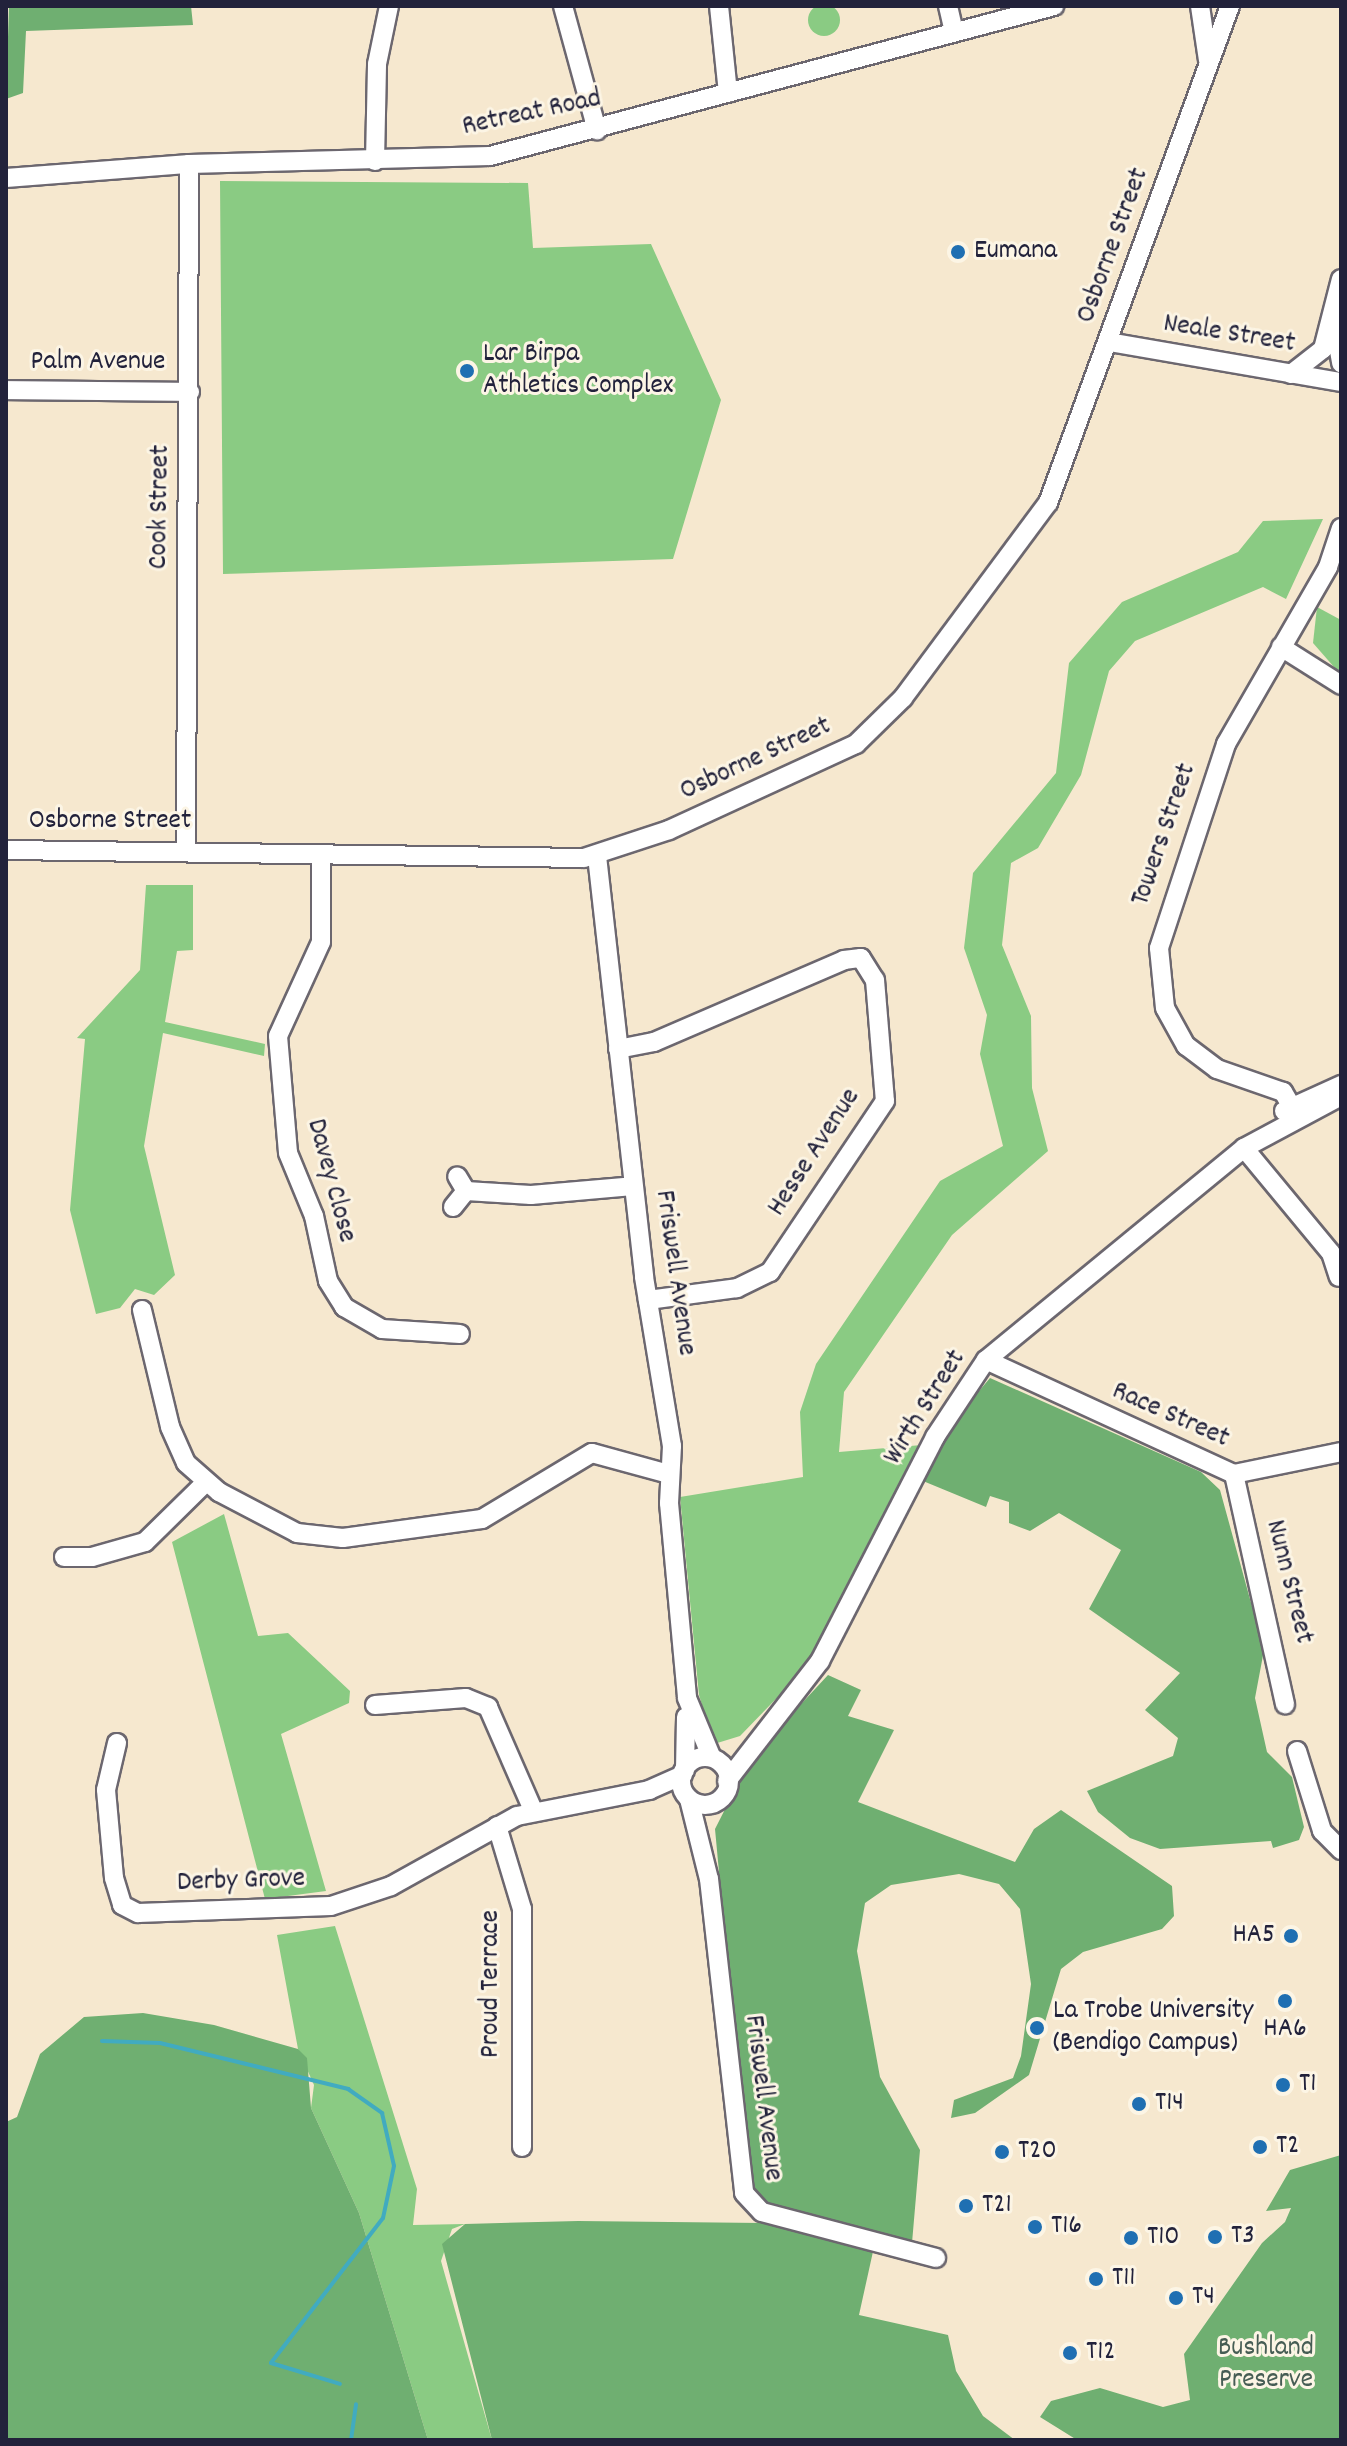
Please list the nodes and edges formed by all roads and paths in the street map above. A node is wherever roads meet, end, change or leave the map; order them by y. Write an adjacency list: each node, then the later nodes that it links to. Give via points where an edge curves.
1 (389, 6): 12 (street, via 377,64)
2 (563, 6): 11 (street)
3 (719, 6): 10 (street)
4 (948, 6): 8 (street)
5 (1054, 6): 8 (street, Retreat Road)
6 (1200, 6): 9 (street, Osborne Street)
7 (1230, 6): 9 (street, Osborne Street)
8 (954, 31): 10 (street, Retreat Road)
9 (1208, 67): 17 (street, Osborne Street)
10 (728, 93): 11 (street, Retreat Road)
11 (597, 130): 12 (street, Retreat Road, via 490,156)
12 (375, 161): 13 (street, Retreat Road)
13 (189, 164): 14 (street, Retreat Road); 22 (street, Cook Street)
14 (6, 178)
15 (1341, 279): 16 (street)
16 (1333, 321): 18 (street); 19 (street, via 1321,352)
17 (1109, 342): 19 (street, Neale Street); 29 (street, Osborne Street, via 1048,503 880,724 797,775)
18 (1341, 363)
19 (1291, 374): 20 (street, Neale Street)
20 (1341, 382)
21 (6, 390): 22 (street, Palm Avenue)
22 (190, 392): 27 (street, Cook Street)
23 (1341, 528): 24 (street, Towers Street, via 1328,567)
24 (1281, 647): 25 (street); 33 (street, Towers Street, via 1221,757 1169,908 1158,967 1165,1008 1186,1046 1217,1069 1283,1092)
25 (1341, 685)
26 (6, 850): 27 (street, Osborne Street)
27 (186, 850): 28 (street, Osborne Street)
28 (321, 856): 29 (street, Osborne Street); 40 (street, Davey Close, via 321,942 278,1036 288,1153 314,1216 328,1281 344,1307 382,1329)
29 (597, 856): 30 (street, Friswell Avenue)
30 (618, 1049): 35 (street, Friswell Avenue); 38 (street, Hesse Avenue, via 654,1042 844,960 861,958 872,969 887,1089 880,1112 763,1279)
31 (1341, 1085): 33 (street, Wirth Street)
32 (1341, 1096): 33 (street, Wirth Street)
33 (1296, 1110): 34 (street, Wirth Street)
34 (1244, 1148): 37 (street, via 1331,1253); 41 (street, Wirth Street)
35 (633, 1186): 36 (street, via 539,1195 461,1183); 38 (street, Friswell Avenue)
36 (453, 1207)
37 (1339, 1277)
38 (648, 1300): 43 (street, Friswell Avenue, via 671,1436)
39 (142, 1310): 45 (street, via 174,1439)
40 (460, 1334)
41 (986, 1360): 44 (street, Race Street); 50 (street, Wirth Street, via 935,1437 820,1661)
42 (1341, 1452): 44 (street, Race Street)
43 (669, 1474): 45 (street, via 611,1454 585,1454 482,1519 332,1539 281,1527); 47 (street, Friswell Avenue)
44 (1234, 1474): 48 (street, Nunn Street)
45 (205, 1483): 46 (street, via 145,1542)
46 (64, 1557)
47 (687, 1698): 53 (street, Friswell Avenue); 54 (street, Friswell Avenue)
48 (1285, 1704)
49 (375, 1705): 59 (street, via 466,1698 488,1707)
50 (765, 1728): 53 (street, Wirth Street); 55 (street, Wirth Street)
51 (117, 1743): 60 (street, Derby Grove, via 106,1790 114,1878 122,1905 138,1913 331,1906 391,1886)
52 (1297, 1751): 61 (street, via 1322,1831)
53 (712, 1756): 54 (street); 55 (street)
54 (684, 1772): 56 (street, Derby Grove); 57 (street)
55 (727, 1781): 58 (street)
56 (649, 1790): 57 (street, Derby Grove); 59 (street, Derby Grove)
57 (688, 1798): 58 (street, via 706,1805); 62 (street, Friswell Avenue)
58 (718, 1799): 62 (street, Friswell Avenue)
59 (533, 1810): 60 (street, Derby Grove)
60 (497, 1826): 63 (street, Proud Terrace, via 522,1909)
61 (1341, 1850)
62 (705, 1852): 64 (street, Friswell Avenue, via 748,2201 772,2215)
63 (522, 2147)
64 (936, 2258)

